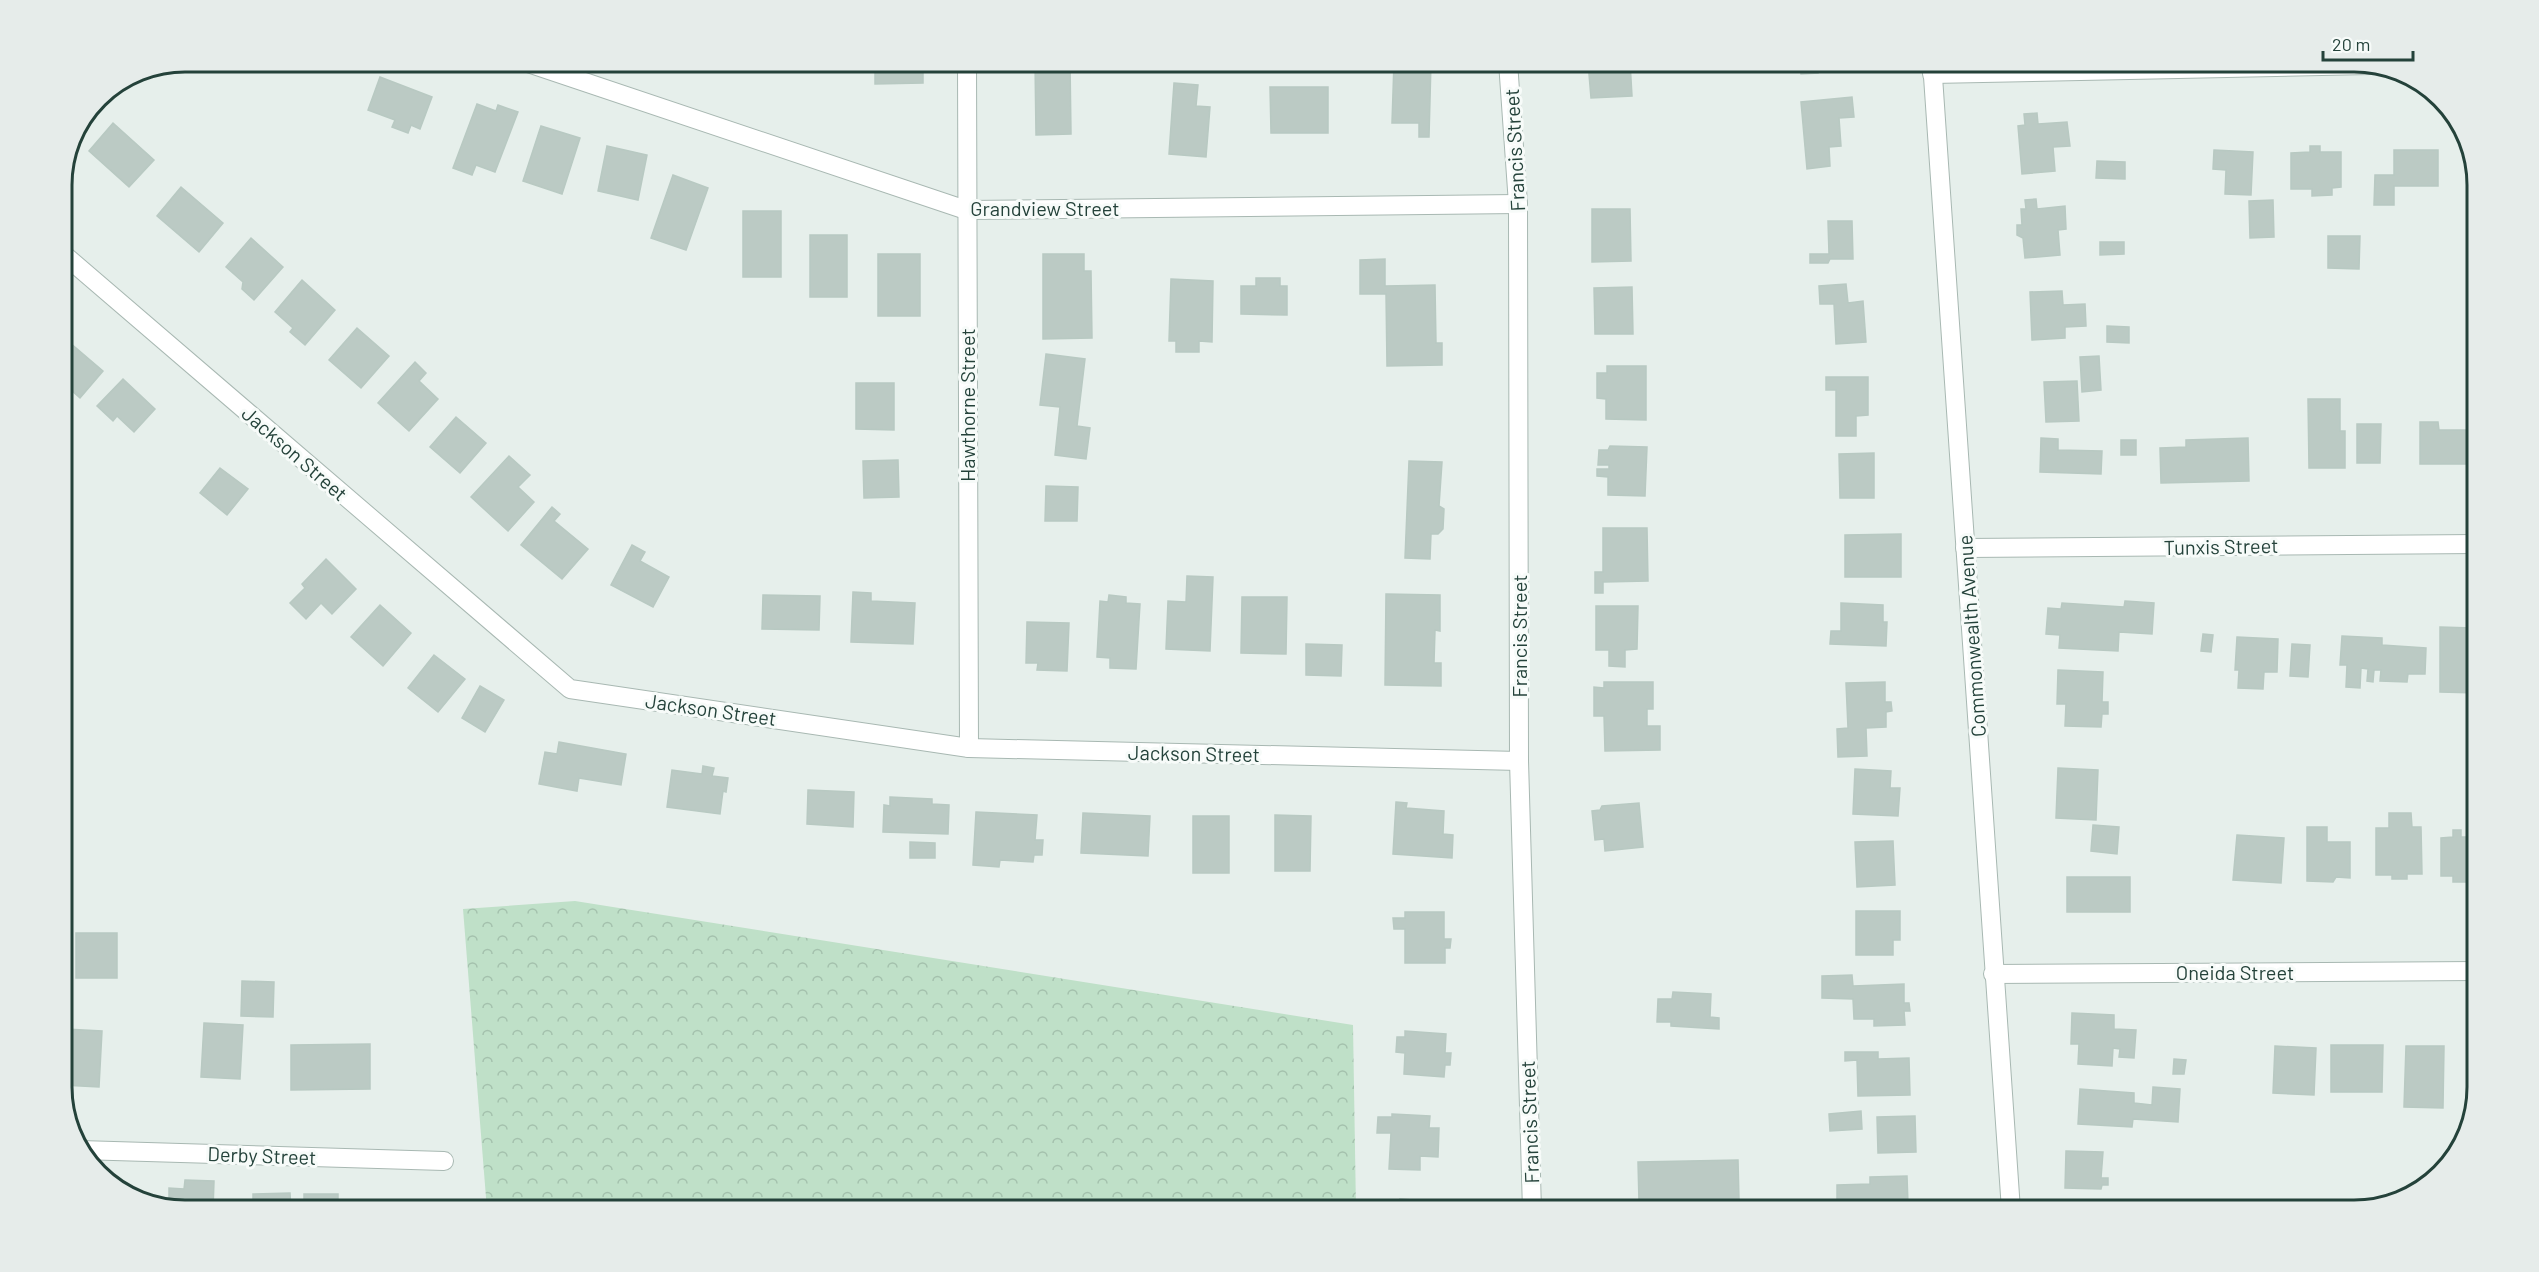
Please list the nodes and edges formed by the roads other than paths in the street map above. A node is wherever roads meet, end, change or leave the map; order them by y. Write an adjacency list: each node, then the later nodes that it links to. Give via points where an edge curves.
1 (555, 72): 6 (street, Grandview Street)
2 (966, 72): 6 (street, Hawthorne Street)
3 (1510, 72): 5 (street, Francis Street)
4 (1932, 72): 9 (street, Commonwealth Avenue)
5 (1518, 204): 6 (street, Grandview Street); 11 (street, Francis Street)
6 (966, 210): 10 (street, Hawthorne Street)
7 (72, 262): 10 (street, Jackson Street, via 570,688)
8 (2467, 544): 9 (street, Tunxis Street)
9 (1965, 548): 13 (street, Commonwealth Avenue)
10 (969, 748): 11 (street, Jackson Street)
11 (1519, 761): 16 (street, Francis Street)
12 (2467, 970): 13 (street, Oneida Street)
13 (1993, 974): 17 (street, Commonwealth Avenue)
14 (91, 1150): 15 (street, Derby Street)
15 (444, 1161)
16 (1532, 1200)
17 (2010, 1200)

